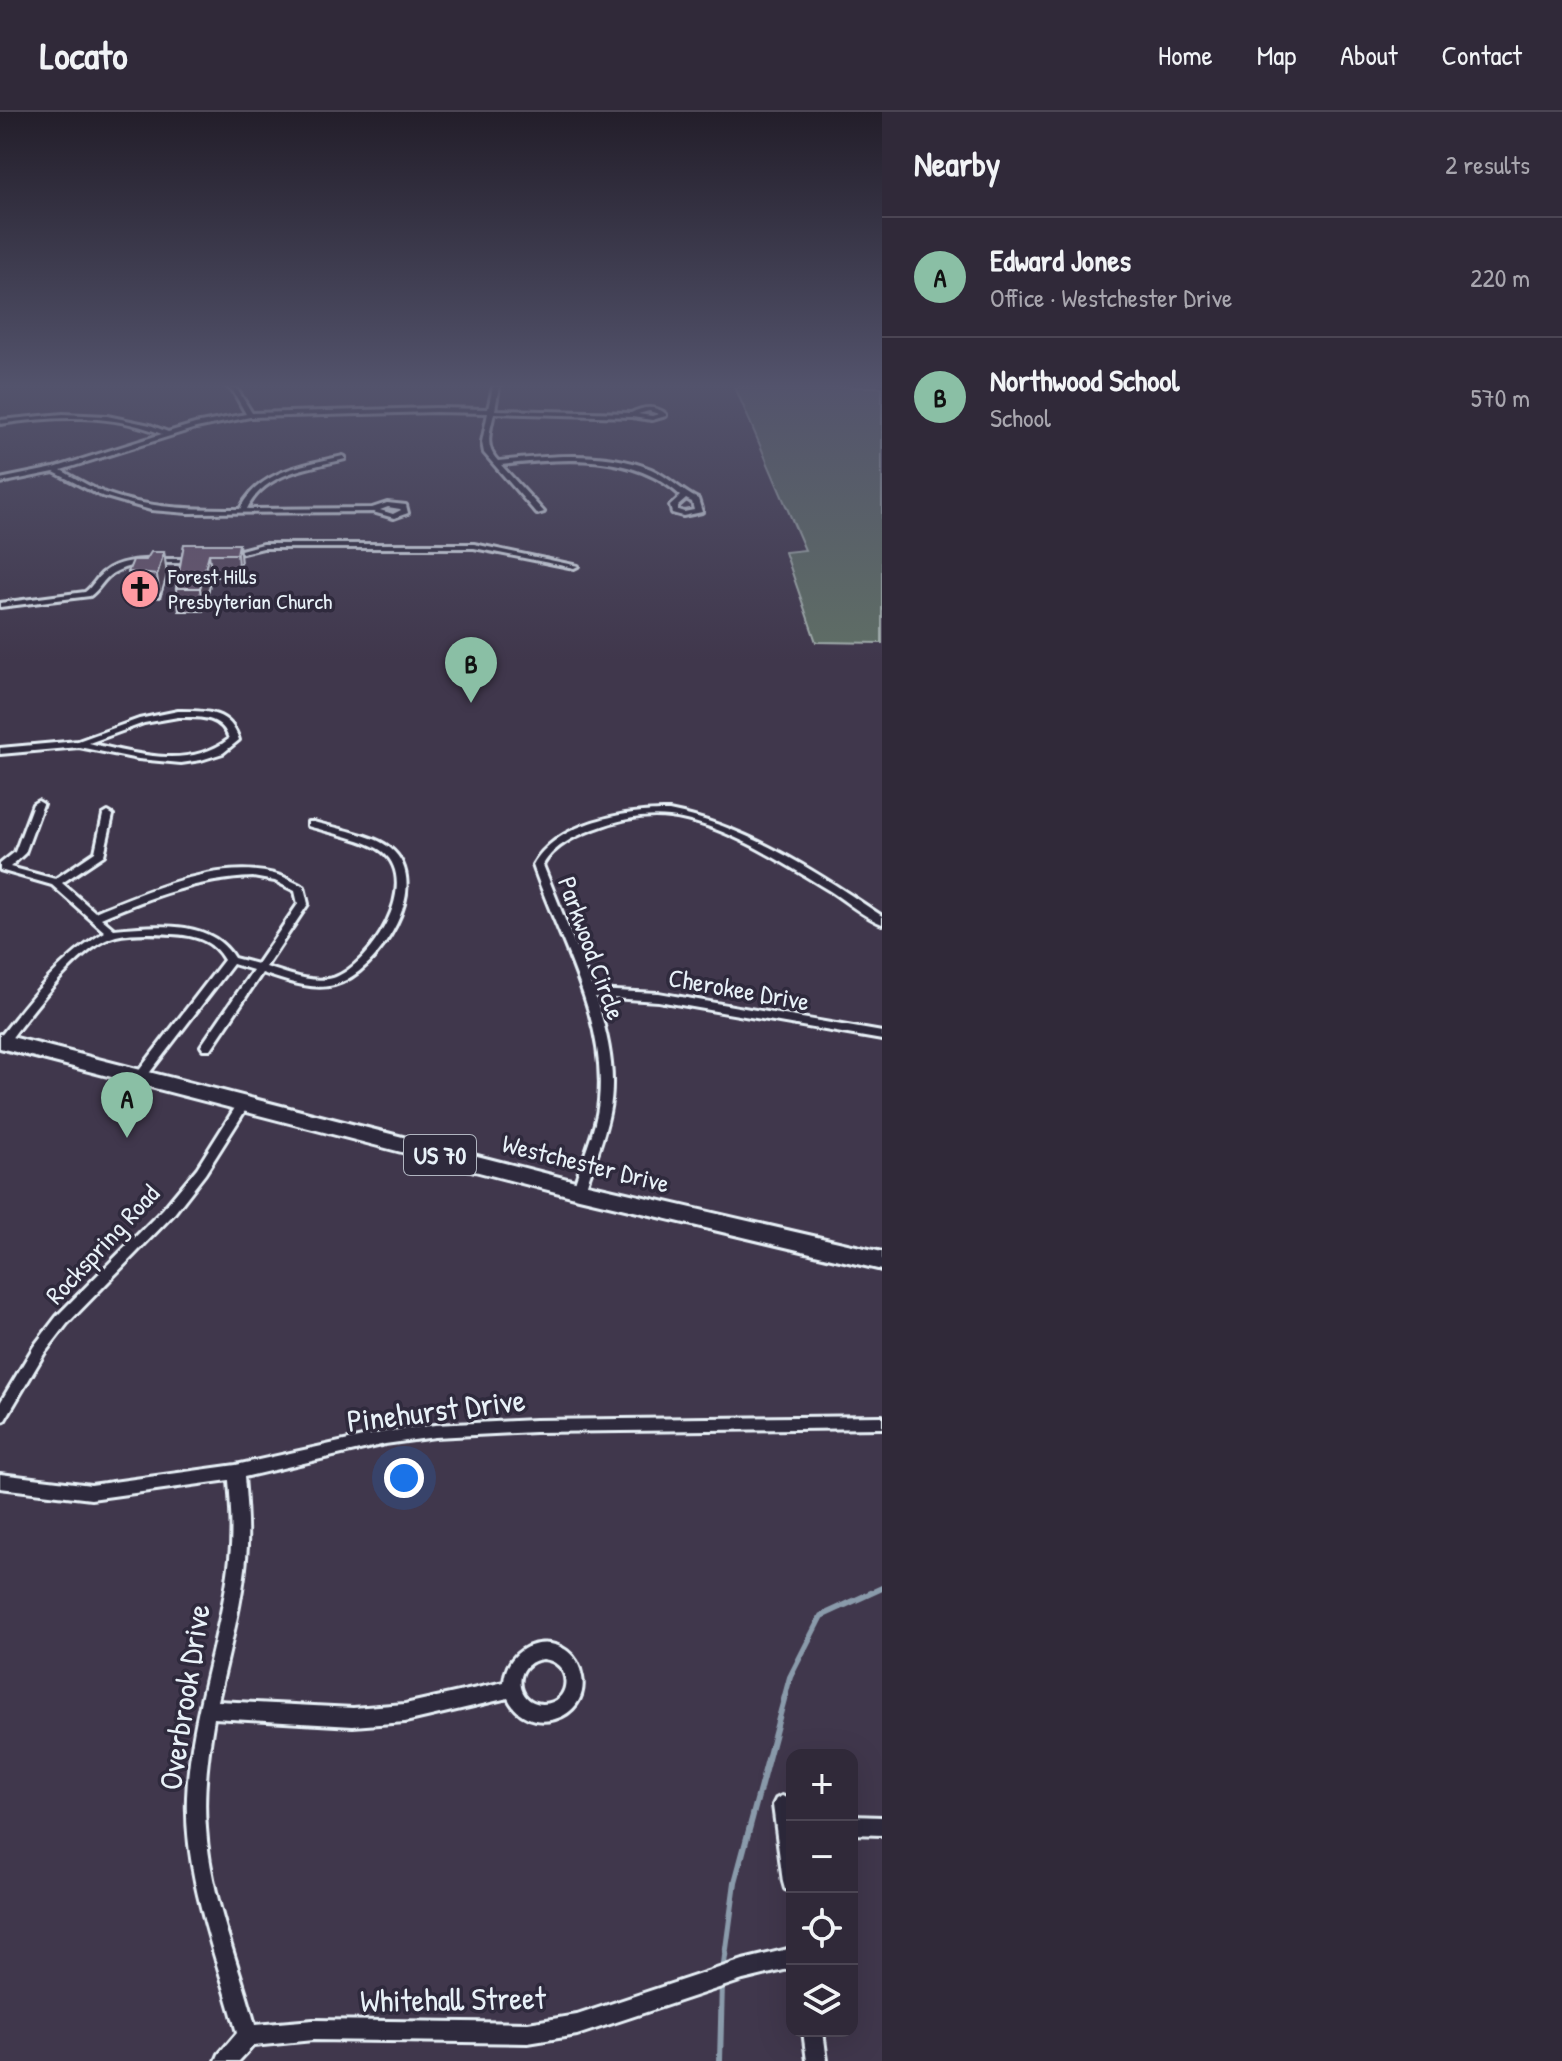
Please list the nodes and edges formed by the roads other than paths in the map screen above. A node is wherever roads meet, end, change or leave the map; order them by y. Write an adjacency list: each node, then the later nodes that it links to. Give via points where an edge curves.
1 (70, 478): 7 (street, via 126,503)
2 (275, 478): 7 (street, via 255,490)
3 (509, 478): 8 (street)
4 (663, 478): 5 (street)
5 (685, 496)
6 (373, 510): 7 (street)
7 (242, 511)
8 (540, 512)
9 (574, 566): 10 (street, via 474,546 263,546 211,560 124,566 108,572 87,594)
10 (0, 605)
11 (79, 744): 11 (street, via 177,760 223,751 234,740 225,721 184,714 142,721); 12 (street)
12 (0, 751)
13 (38, 804): 16 (street, via 20,853)
14 (108, 815): 17 (street, via 100,853)
15 (311, 824): 22 (street, via 387,850 402,869 403,892 395,919 362,963 336,981 316,984)
16 (1, 867): 17 (street)
17 (56, 883): 18 (street)
18 (96, 916): 20 (street); 22 (street, via 196,881 245,875 279,878 300,889 303,904)
19 (882, 921): 23 (street, Parkwood Circle, via 824,883 704,822 670,814 628,815 572,834 543,854 538,865)
20 (112, 933): 21 (street, via 163,928 191,933 212,939 227,950); 25 (street, via 71,960)
21 (230, 960): 22 (street); 27 (street)
22 (260, 967): 26 (street)
23 (588, 993): 24 (street, Cherokee Drive, via 658,997); 29 (street, Parkwood Circle, via 601,1037 605,1100)
24 (882, 1036)
25 (2, 1041): 27 (main road, Westchester Drive / US 70)
26 (207, 1046)
27 (140, 1077): 28 (main road, Westchester Drive / US 70)
28 (242, 1106): 29 (main road, Westchester Drive / US 70); 31 (street, Rockspring Road, via 168,1212 62,1320)
29 (579, 1190): 30 (main road, Westchester Drive / US 70)
30 (882, 1261)
31 (0, 1416)
32 (882, 1422): 33 (street, Pinehurst Drive, via 435,1431)
33 (236, 1472): 34 (street, Pinehurst Drive, via 91,1492); 36 (street, Overbrook Drive, via 238,1558)
34 (0, 1481)
35 (512, 1689): 36 (street, via 405,1713 353,1717)
36 (210, 1709): 40 (street, Overbrook Drive, via 199,1755 197,1856)
37 (858, 1825): 38 (street)
38 (882, 1826)
39 (786, 1959): 40 (street, Whitehall Street, via 577,2025 528,2033 313,2030)
40 (248, 2036): 42 (street)
41 (814, 2037): 43 (street)
42 (226, 2061)
43 (817, 2061)

